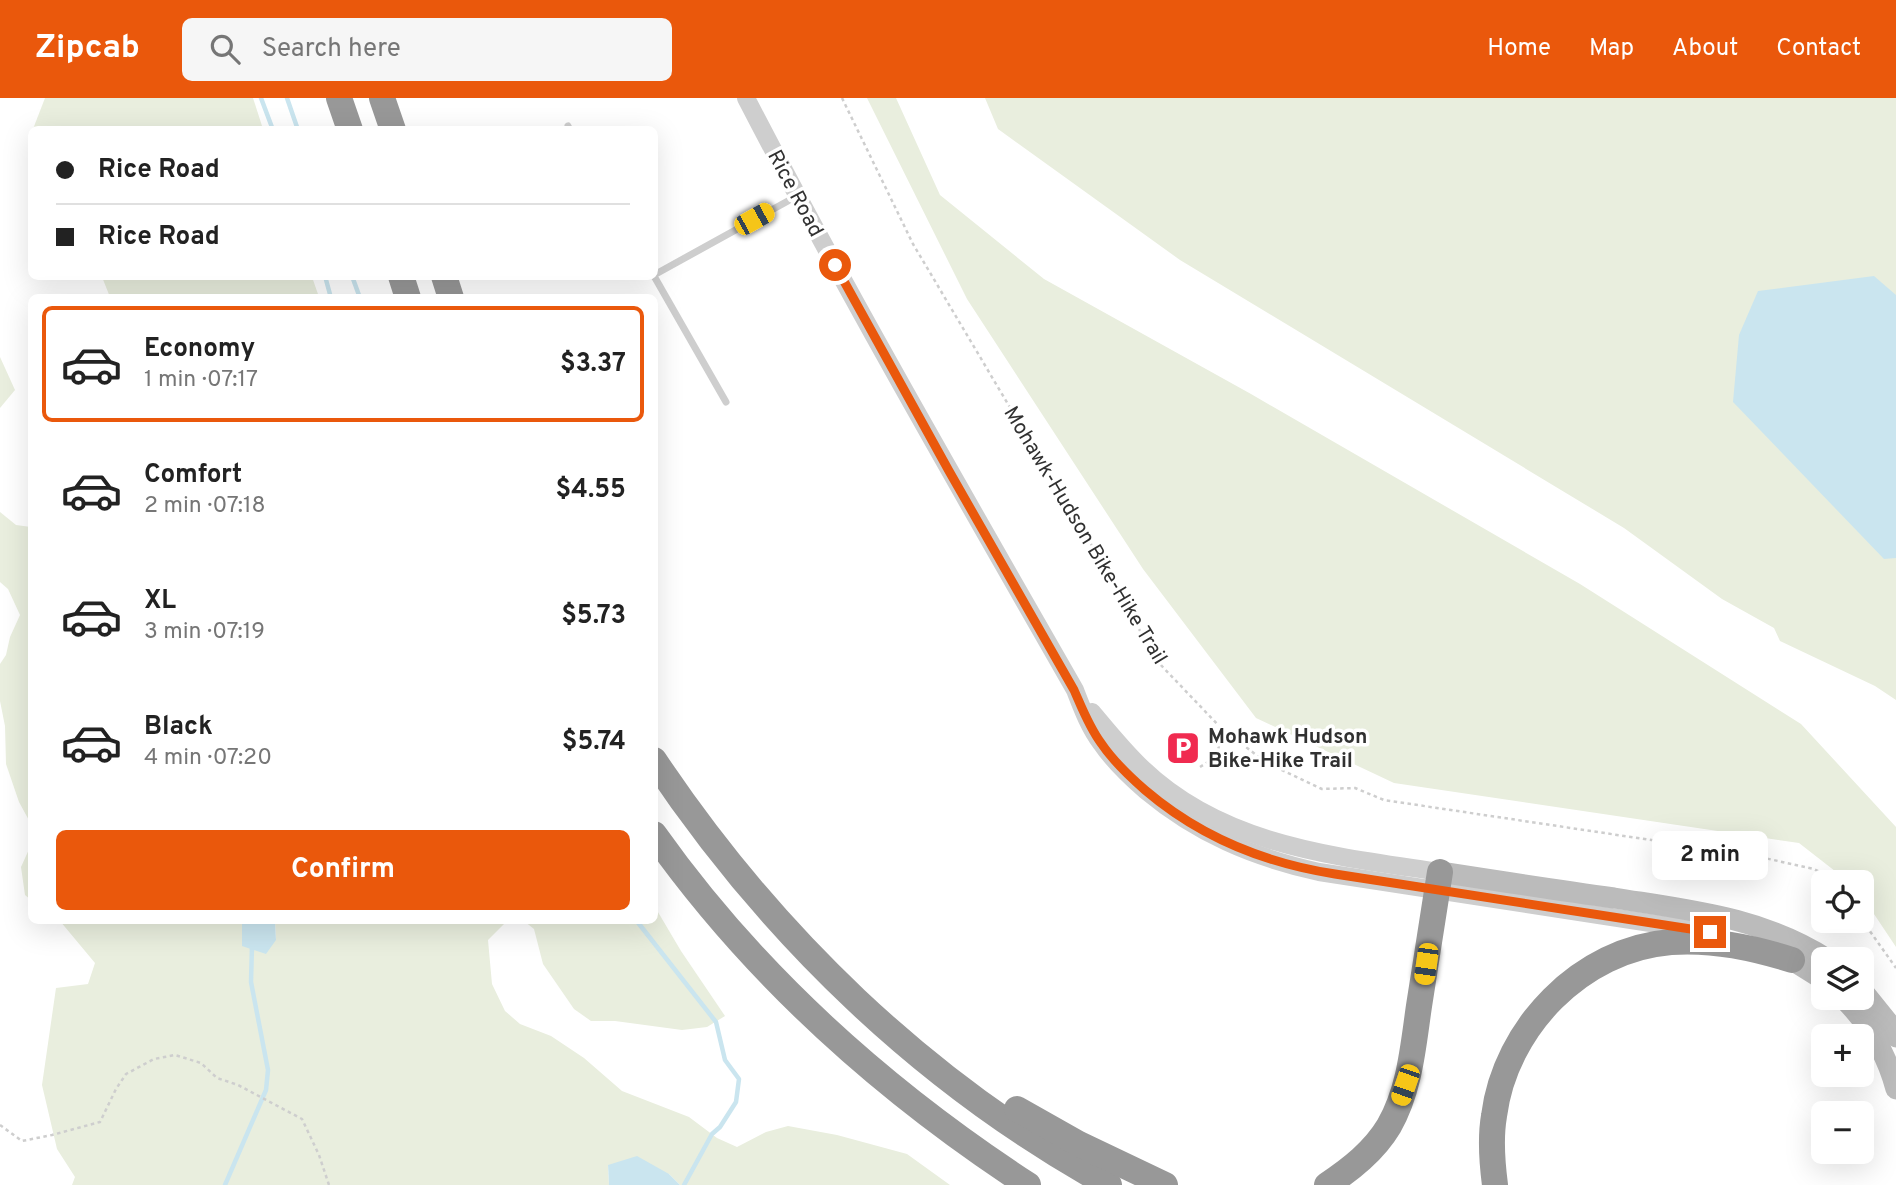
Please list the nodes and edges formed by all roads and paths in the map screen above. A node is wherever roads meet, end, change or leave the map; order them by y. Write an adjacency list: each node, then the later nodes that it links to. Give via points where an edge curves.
1 (339, 98): 5 (highway)
2 (382, 98): 6 (highway)
3 (746, 98): 7 (street, Rice Road)
4 (842, 98): 11 (path, Mohawk-Hudson Bike-Hike Trail, via 913,244 1140,633 1157,661)
5 (349, 126)
6 (392, 126)
7 (797, 196): 8 (lane); 16 (street, Rice Road, via 1074,690 1143,769 1185,801 1237,828 1292,847)
8 (658, 274)
9 (656, 280): 10 (lane)
10 (726, 402)
11 (1222, 729): 13 (path, via 1217,756); 15 (path, Mohawk-Hudson Bike-Hike Trail, via 1267,763 1322,789 1355,788 1384,800 1751,855)
12 (658, 766): 19 (highway, via 703,830)
13 (1200, 767)
14 (658, 840): 30 (highway, via 730,929 813,1018 900,1094)
15 (1816, 870)
16 (1439, 881): 18 (main road, Rice Road, via 1714,914 1774,931); 20 (street, Rice Road, via 1710,932); 32 (highway, via 1411,1063 1398,1107 1376,1145)
17 (1872, 933): 21 (path)
18 (1811, 949)
19 (805, 951): 28 (highway, via 922,1059 988,1109); 31 (highway, via 945,1060 1013,1106)
20 (1792, 960): 22 (main road, Rice Road); 33 (highway, via 1740,946 1670,942 1622,953 1578,976 1526,1030 1506,1071 1493,1116)
21 (1896, 968)
22 (1811, 972)
23 (1874, 1005): 25 (main road)
24 (1856, 1010): 26 (main road, via 1883,1054)
25 (1896, 1037)
26 (1896, 1089)
27 (0, 1125): 29 (path, via 22,1141 100,1122 126,1074 154,1059 175,1055 201,1063 217,1078 302,1119)
28 (1100, 1180)
29 (329, 1185)
30 (1028, 1185)
31 (1165, 1185)
32 (1327, 1185)
33 (1496, 1185)

